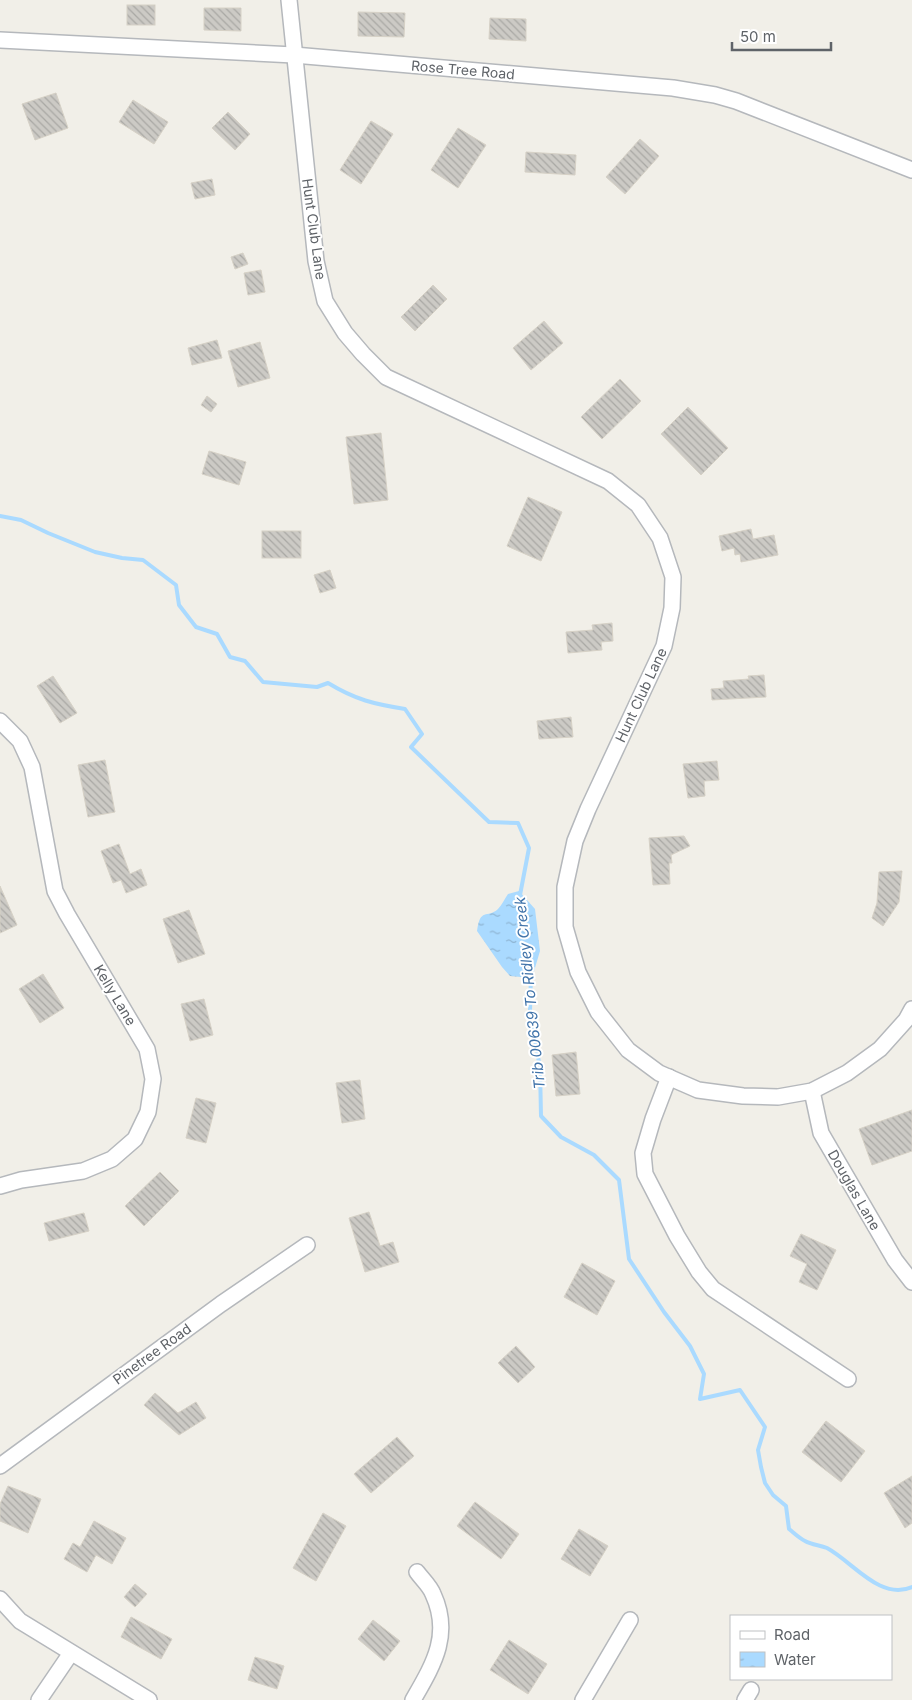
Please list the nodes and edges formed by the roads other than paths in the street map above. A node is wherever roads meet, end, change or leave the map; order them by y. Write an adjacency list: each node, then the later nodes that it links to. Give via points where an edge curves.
1 (289, 1): 3 (street, Hunt Club Lane)
2 (0, 40): 3 (street, Rose Tree Road)
3 (294, 56): 4 (street, Rose Tree Road, via 673,88 715,95); 7 (street, Hunt Club Lane, via 316,261 325,301 345,333 386,377 608,482 638,505 660,538 673,577 672,608 664,646 575,840 565,887 565,927 578,972 598,1012 628,1050)
4 (912, 170)
5 (0, 721): 9 (street, Kelly Lane, via 20,741 32,767 55,891 147,1049 153,1079 148,1112 135,1139 112,1159 83,1171)
6 (912, 1009): 8 (street, Hunt Club Lane, via 880,1049 847,1073)
7 (669, 1077): 8 (street, Hunt Club Lane, via 698,1090 743,1096 778,1097); 12 (street, via 643,1153 645,1174 677,1236 713,1289)
8 (812, 1090): 11 (street, Douglas Lane, via 821,1133 895,1260)
9 (0, 1186)
10 (307, 1245): 13 (street, Pinetree Road, via 220,1304)
11 (912, 1282)
12 (848, 1379)
13 (0, 1466)
14 (417, 1572): 20 (street, via 433,1593 442,1619 439,1650)
15 (0, 1599): 17 (street, via 20,1621)
16 (630, 1620): 21 (street)
17 (72, 1653): 18 (street); 19 (street)
18 (40, 1700)
19 (150, 1700)
20 (413, 1700)
21 (583, 1700)

